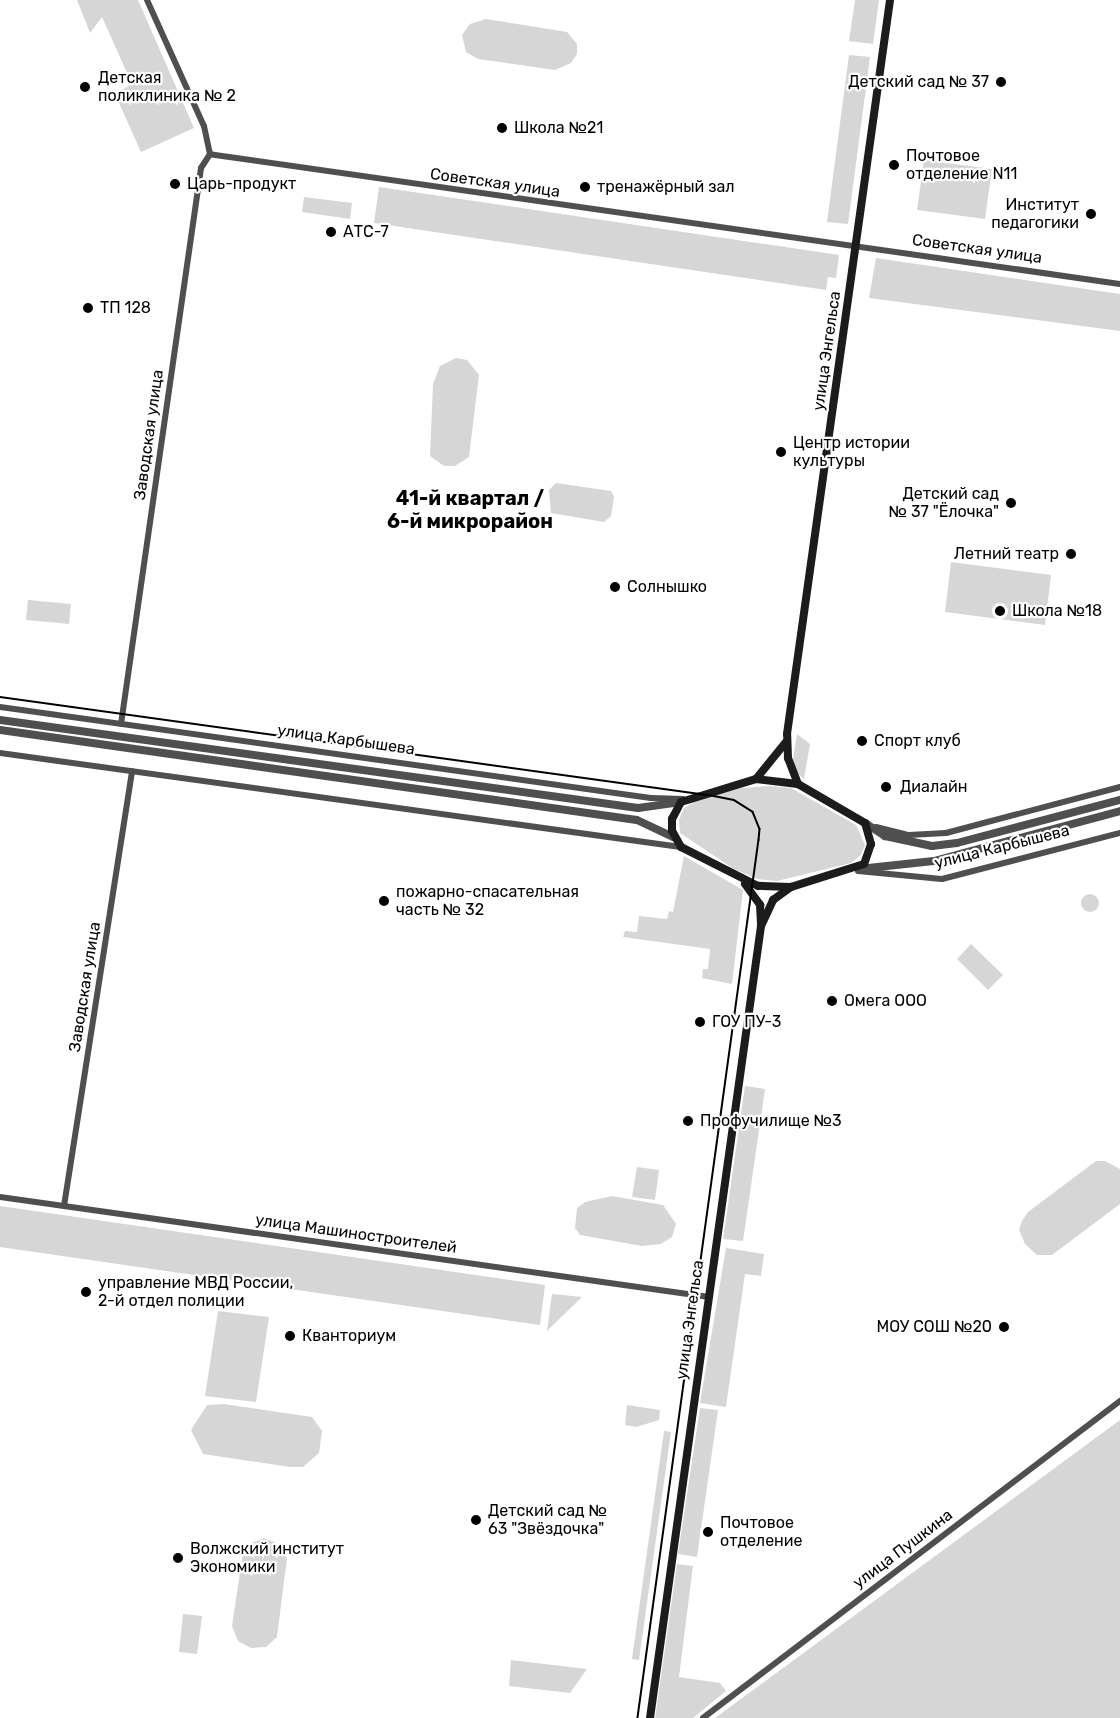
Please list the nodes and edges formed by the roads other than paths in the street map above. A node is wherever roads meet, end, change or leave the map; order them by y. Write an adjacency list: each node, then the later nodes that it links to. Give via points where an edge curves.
1 (147, 0): 3 (street, via 204,126)
2 (890, 0): 4 (main road, улица Энгельса)
3 (210, 153): 4 (street, Советская улица, via 311,171); 8 (street, Заводская улица, via 201,168)
4 (858, 246): 5 (street, Советская улица); 10 (main road, улица Энгельса)
5 (1120, 284)
6 (0, 707): 8 (street, улица Карбышева)
7 (0, 720): 17 (street, улица Карбышева, via 638,808)
8 (122, 724): 17 (street, улица Карбышева)
9 (0, 730): 21 (street, via 637,820)
10 (787, 742): 13 (main road); 14 (main road, улица Энгельса)
11 (0, 753): 12 (street, улица Карбышева)
12 (132, 771): 22 (street, улица Карбышева); 28 (street, Заводская улица)
13 (756, 779): 14 (main road, улица Карбышева); 17 (main road, улица Карбышева)
14 (798, 784): 19 (main road, улица Карбышева)
15 (1120, 787): 19 (street, улица Карбышева, via 928,836 886,831)
16 (1120, 800): 19 (street, улица Карбышева, via 957,843 932,846 885,837)
17 (684, 801): 21 (main road, via 672,819)
18 (1120, 811): 23 (street, улица Карбышева, via 934,861)
19 (865, 823): 23 (main road, via 871,844 869,856)
20 (1120, 832): 23 (street, улица Карбышева, via 942,879 908,879)
21 (675, 838): 22 (main road, улица Карбышева)
22 (681, 847): 24 (main road, улица Карбышева)
23 (857, 869): 25 (main road, улица Карбышева)
24 (742, 880): 25 (main road, улица Карбышева, via 758,886); 26 (main road, улица Энгельса, via 757,899)
25 (791, 887): 26 (main road, улица Энгельса, via 772,900)
26 (761, 926): 29 (main road, улица Энгельса)
27 (0, 1197): 28 (street, улица Машиностроителей)
28 (64, 1206): 29 (street, улица Машиностроителей)
29 (709, 1298): 31 (main road, улица Энгельса)
30 (1120, 1401): 32 (street, улица Пушкина)
31 (650, 1718)
32 (703, 1718)

